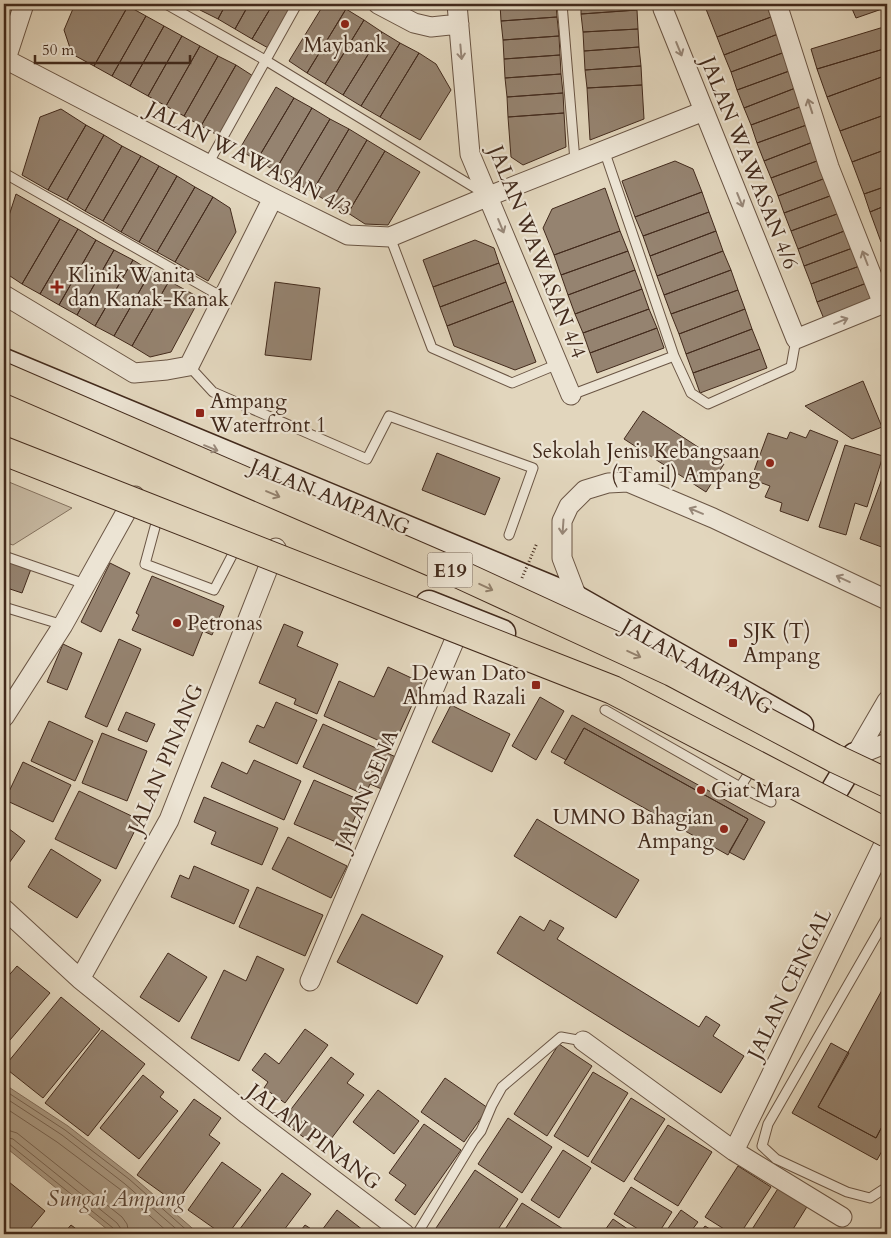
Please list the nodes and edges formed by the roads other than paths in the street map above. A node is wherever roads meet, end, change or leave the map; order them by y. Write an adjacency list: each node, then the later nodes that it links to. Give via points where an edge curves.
1 (24, 4): 11 (street)
2 (166, 4): 10 (lane)
3 (297, 4): 10 (lane)
4 (378, 4): 9 (street, via 414,23 431,27)
5 (457, 4): 9 (street, JALAN WAWASAN 4/4)
6 (562, 4): 14 (lane)
7 (662, 4): 12 (street, JALAN WAWASAN 4/6, one-way to 12)
8 (777, 4): 22 (street, one-way to 8, via 830,167)
9 (459, 24): 17 (street, JALAN WAWASAN 4/4, one-way to 17, via 470,154)
10 (265, 60): 15 (lane); 17 (lane)
11 (5, 62): 15 (street, JALAN WAWASAN 4/3)
12 (704, 111): 13 (street, JALAN WAWASAN 4/3); 23 (street, JALAN WAWASAN 4/6, one-way to 23)
13 (604, 150): 14 (street, JALAN WAWASAN 4/3); 24 (lane)
14 (575, 161): 17 (street, JALAN WAWASAN 4/3)
15 (208, 164): 18 (street, JALAN WAWASAN 4/3)
16 (4, 173): 21 (lane)
17 (489, 196): 19 (street, JALAN WAWASAN 4/3); 26 (street, JALAN WAWASAN 4/4, one-way to 26)
18 (273, 198): 19 (street, JALAN WAWASAN 4/3, via 348,235); 21 (street)
19 (390, 237): 26 (lane, via 432,348 512,383)
20 (4, 295): 27 (street, via 134,373)
21 (222, 297): 27 (street)
22 (886, 307): 23 (street, one-way to 22)
23 (796, 339): 24 (lane, via 791,367 708,404 691,393)
24 (674, 356): 29 (lane)
25 (4, 362): 39 (main road, JALAN AMPANG, one-way to 39)
26 (558, 364): 29 (street, JALAN WAWASAN 4/4)
27 (189, 366): 34 (lane, via 214,392 367,459 389,416 533,468)
28 (4, 377): 51 (highway, E19, one-way to 51, bridge, via 457,573 672,672)
29 (571, 395)
30 (4, 446): 32 (main road, JALAN AMPANG)
31 (4, 451): 56 (highway, E19, bridge, via 613,690)
32 (135, 496): 33 (main road, JALAN AMPANG); 38 (street)
33 (161, 506): 35 (main road, JALAN AMPANG); 35 (lane, via 145,564 214,590)
34 (509, 534)
35 (243, 536): 36 (main road, JALAN AMPANG)
36 (276, 548): 42 (main road, JALAN AMPANG); 60 (street, JALAN PINANG, via 169,820)
37 (4, 556): 38 (lane)
38 (85, 584): 43 (street)
39 (578, 600): 40 (street, one-way to 39, via 628,482 608,483 585,490 570,506 562,521 562,558); 49 (main road, JALAN AMPANG)
40 (887, 600)
41 (4, 607): 43 (lane)
42 (465, 617): 48 (main road, JALAN AMPANG, via 628,685); 61 (street, JALAN SENA)
43 (63, 625): 46 (street)
44 (887, 702): 49 (street)
45 (605, 710): 52 (lane)
46 (4, 717)
47 (887, 743): 49 (street)
48 (761, 754): 52 (lane); 53 (main road, JALAN AMPANG)
49 (855, 756): 50 (main road, JALAN AMPANG); 53 (main road)
50 (887, 774)
51 (887, 783)
52 (740, 786): 54 (lane)
53 (834, 791): 55 (main road, JALAN AMPANG)
54 (771, 802)
55 (887, 819)
56 (887, 833)
57 (887, 838): 63 (street, JALAN CENGAL)
58 (4, 909): 60 (street, JALAN PINANG)
59 (887, 917): 64 (lane, via 768,1124 762,1146 776,1159 847,1192 870,1198)
60 (80, 979): 66 (street, JALAN PINANG, via 248,1115)
61 (310, 981)
62 (583, 1041): 63 (street); 67 (lane, via 561,1037 502,1087 481,1131)
63 (734, 1151): 65 (street)
64 (887, 1187)
65 (842, 1217)
66 (404, 1234)
67 (417, 1234)

